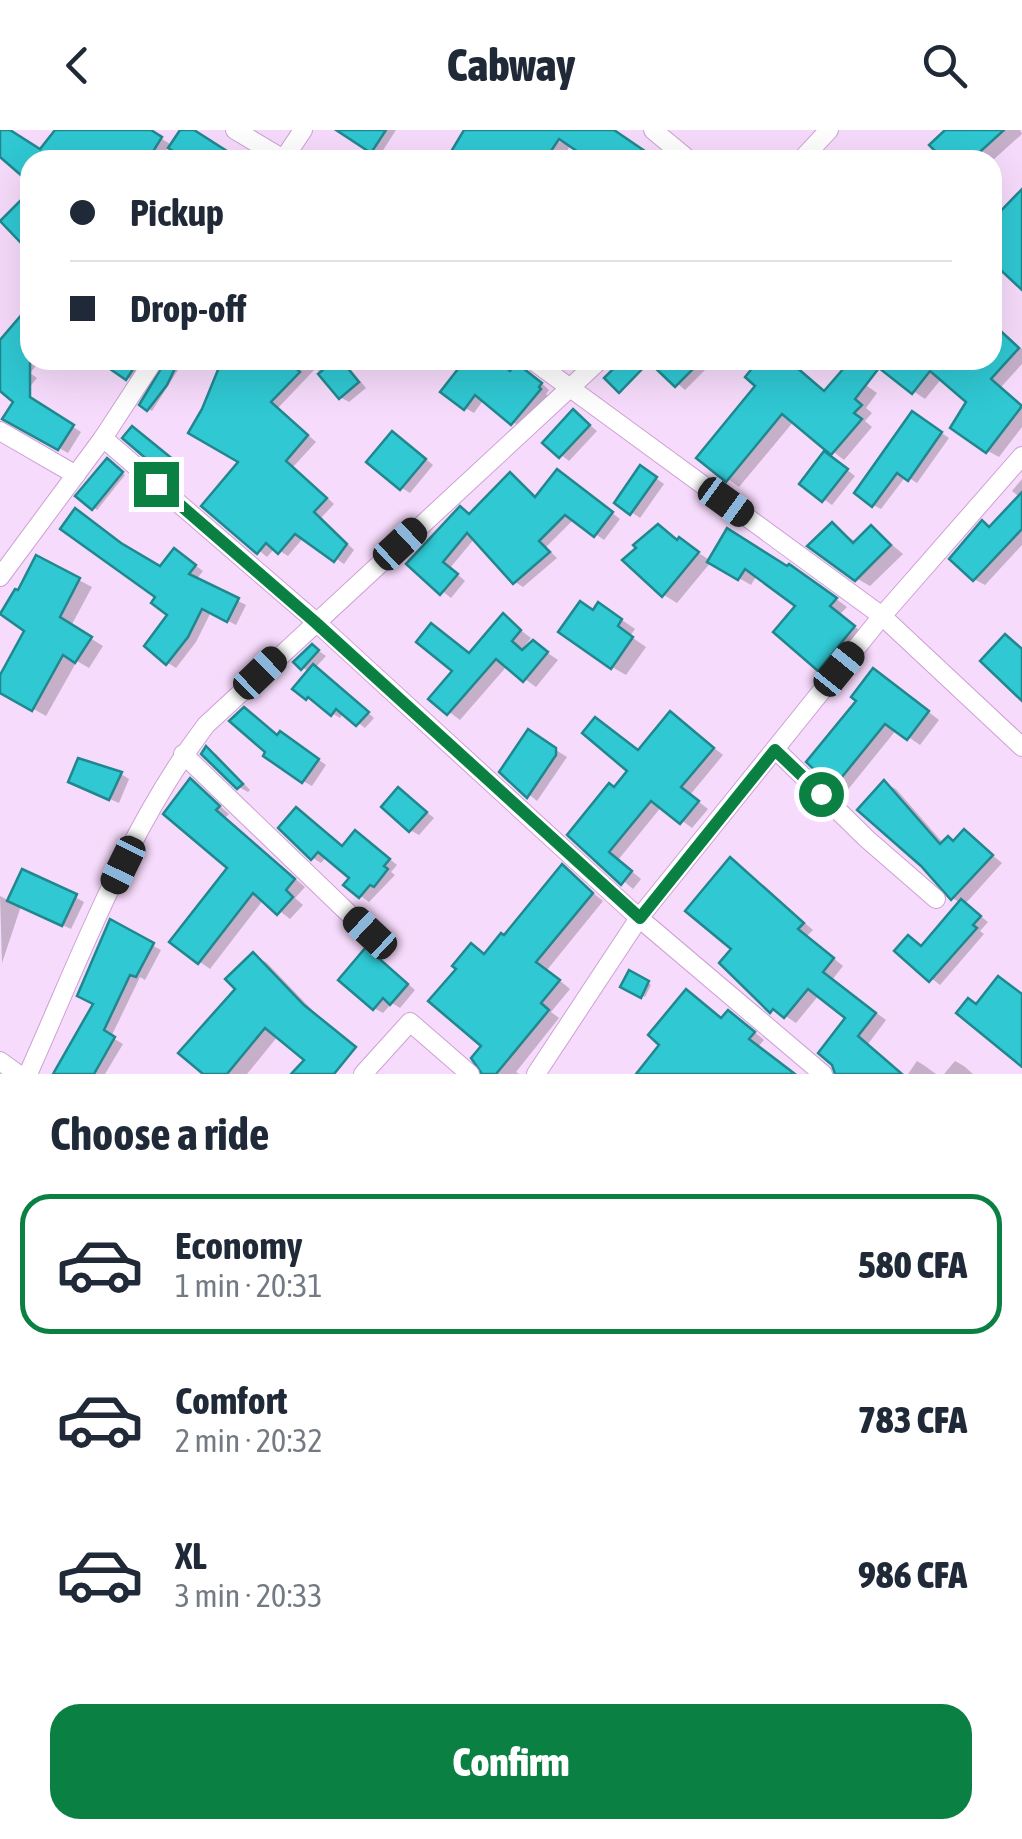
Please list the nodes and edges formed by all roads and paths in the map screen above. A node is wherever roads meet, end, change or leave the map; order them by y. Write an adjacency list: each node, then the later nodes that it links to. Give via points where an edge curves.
1 (234, 130): 4 (street)
2 (653, 130): 5 (street)
3 (829, 130): 6 (street)
4 (267, 150)
5 (677, 150)
6 (811, 150)
7 (147, 370): 12 (street)
8 (544, 370): 10 (street)
9 (590, 370): 10 (street)
10 (569, 390): 16 (street); 17 (street)
11 (0, 431): 14 (street)
12 (103, 438): 14 (street); 17 (street)
13 (1022, 456): 16 (street)
14 (76, 475): 15 (street)
15 (0, 577)
16 (882, 616): 18 (street); 19 (street)
17 (315, 622): 20 (street); 22 (street)
18 (1022, 746)
19 (775, 750): 21 (street); 22 (street)
20 (183, 754): 23 (street); 26 (street, via 110,890)
21 (936, 899)
22 (640, 918): 29 (street); 30 (street)
23 (370, 933)
24 (0, 1061): 25 (street)
25 (18, 1074)
26 (28, 1074)
27 (363, 1074): 28 (street, via 410,1022)
28 (470, 1074)
29 (536, 1074)
30 (823, 1074)

